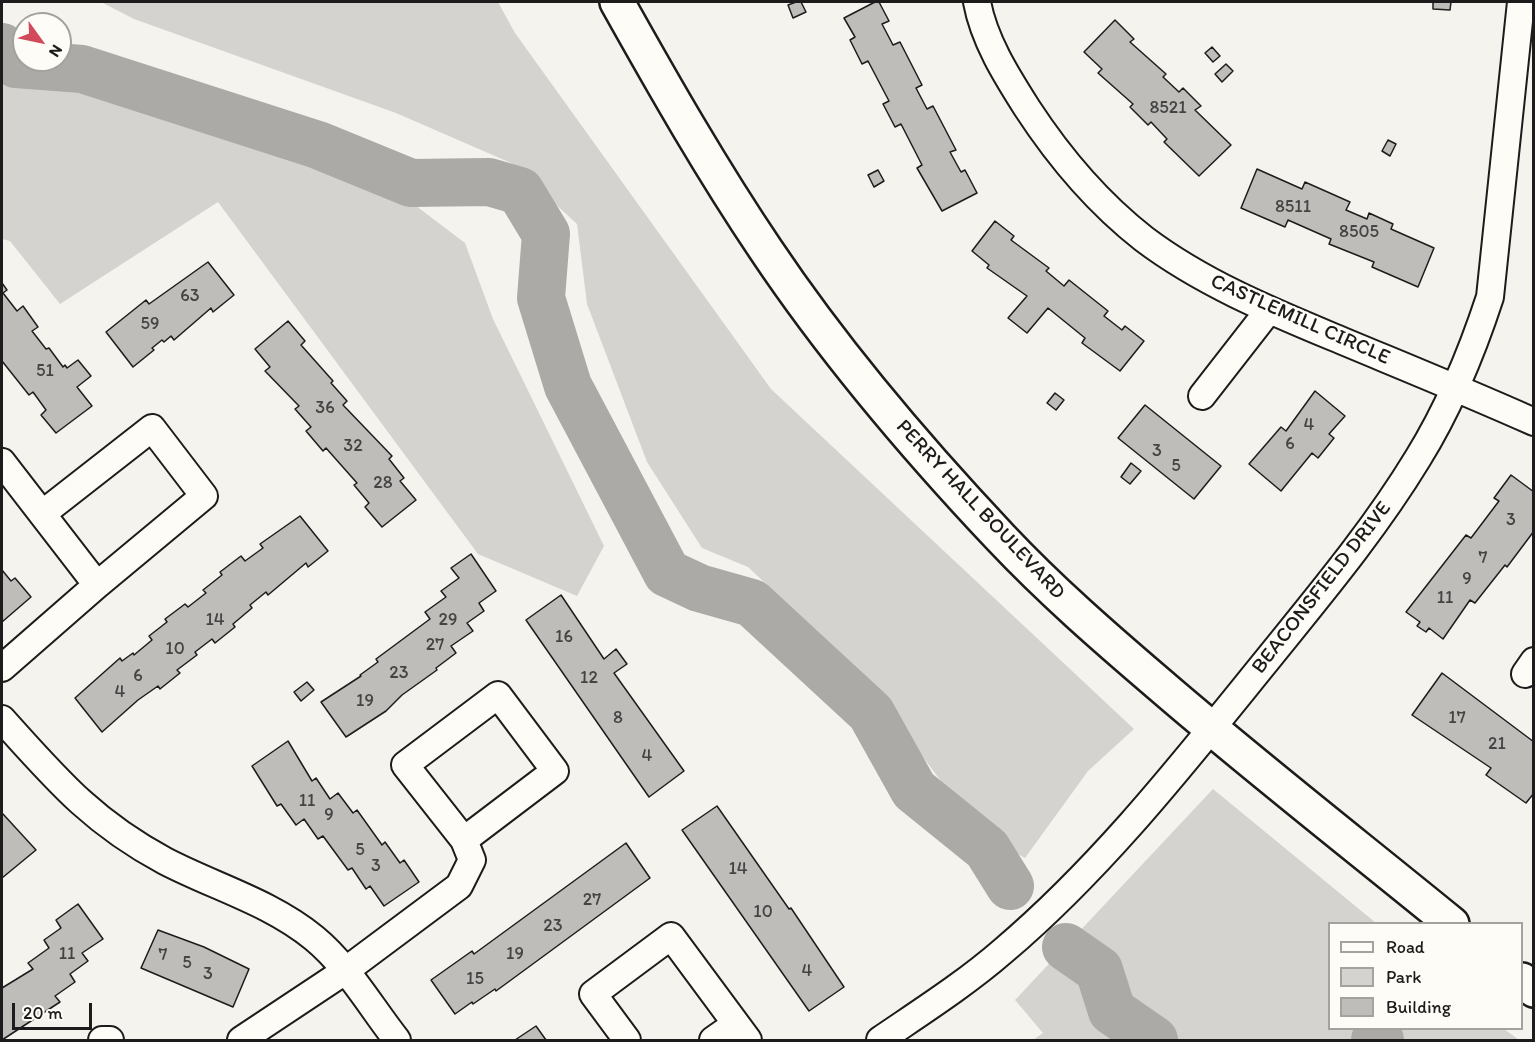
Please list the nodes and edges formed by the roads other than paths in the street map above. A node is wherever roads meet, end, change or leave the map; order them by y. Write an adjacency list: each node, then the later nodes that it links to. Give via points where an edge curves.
1 (616, 2): 13 (main road, PERRY HALL BOULEVARD, via 690,131 766,250 877,398 1003,540 1082,618)
2 (977, 2): 4 (street, CASTLEMILL CIRCLE, via 989,42 1011,83 1041,129 1107,207 1145,239 1198,274)
3 (1521, 2): 5 (street, BEACONSFIELD DRIVE, via 1490,297)
4 (1269, 310): 5 (street, CASTLEMILL CIRCLE); 6 (street)
5 (1454, 388): 7 (street, CASTLEMILL CIRCLE); 13 (street, BEACONSFIELD DRIVE, via 1420,456 1379,518)
6 (1202, 396)
7 (1533, 422)
8 (2, 462): 9 (street)
9 (42, 514): 10 (street); 10 (street, via 152,428 172,453 204,496)
10 (97, 585): 11 (street)
11 (2, 668)
12 (2, 719): 16 (street, via 57,781 115,831 166,861 285,917 316,939)
13 (1211, 729): 15 (main road, PERRY HALL BOULEVARD); 24 (street, BEACONSFIELD DRIVE, via 1045,913 1002,952)
14 (464, 840): 14 (street, via 405,765 498,696 555,771); 16 (street, via 472,860 459,886)
15 (1450, 922)
16 (345, 971): 20 (street); 21 (street)
17 (742, 1033): 22 (street, via 671,936 593,994); 23 (street)
18 (102, 1041): 19 (street)
19 (110, 1041)
20 (241, 1041)
21 (397, 1041)
22 (627, 1041)
23 (713, 1041)
24 (880, 1041)

